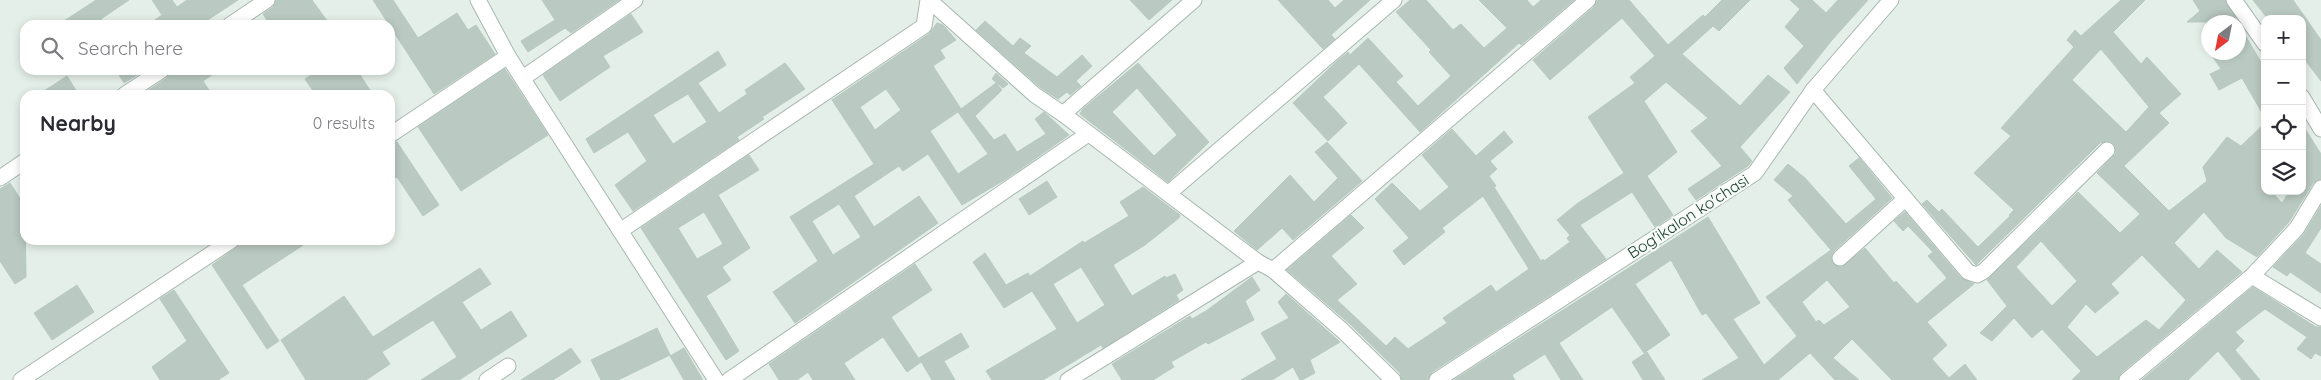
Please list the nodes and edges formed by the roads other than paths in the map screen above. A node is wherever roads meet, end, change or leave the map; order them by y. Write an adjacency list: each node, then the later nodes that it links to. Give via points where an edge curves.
1 (267, 0): 10 (street)
2 (478, 0): 12 (street)
3 (635, 0): 14 (street)
4 (929, 0): 18 (street, via 1035,95); 28 (street, via 924,26)
5 (1194, 0): 18 (street)
6 (1394, 0): 26 (street)
7 (1588, 0): 32 (street)
8 (1891, 0): 16 (street, Bog'ikalon ko'chasi)
9 (2234, 0): 11 (street)
10 (237, 20)
11 (2261, 38)
12 (508, 56): 14 (street); 20 (street)
13 (154, 75): 15 (street)
14 (523, 78): 28 (street)
15 (132, 90)
16 (1813, 90): 27 (street); 42 (street, Bog'ikalon ko'chasi, via 1755,172)
17 (2306, 104): 19 (street)
18 (1063, 114): 21 (street)
19 (2321, 128)
20 (395, 132)
21 (1088, 134): 26 (street); 39 (street)
22 (2106, 150): 27 (street, via 1977,275 1968,272)
23 (20, 164): 24 (street)
24 (0, 178)
25 (2321, 188): 33 (street, via 2297,228)
26 (1169, 193): 31 (street)
27 (1906, 199): 30 (street)
28 (620, 231): 38 (street)
29 (224, 245): 36 (street)
30 (1840, 258)
31 (1258, 262): 32 (street); 40 (street)
32 (1273, 270): 41 (street)
33 (2252, 276): 34 (street); 43 (street)
34 (2321, 318)
35 (508, 366): 37 (street)
36 (21, 380)
37 (486, 380)
38 (716, 380)
39 (729, 380)
40 (1068, 380)
41 (1393, 380)
42 (1437, 380)
43 (2127, 380)

